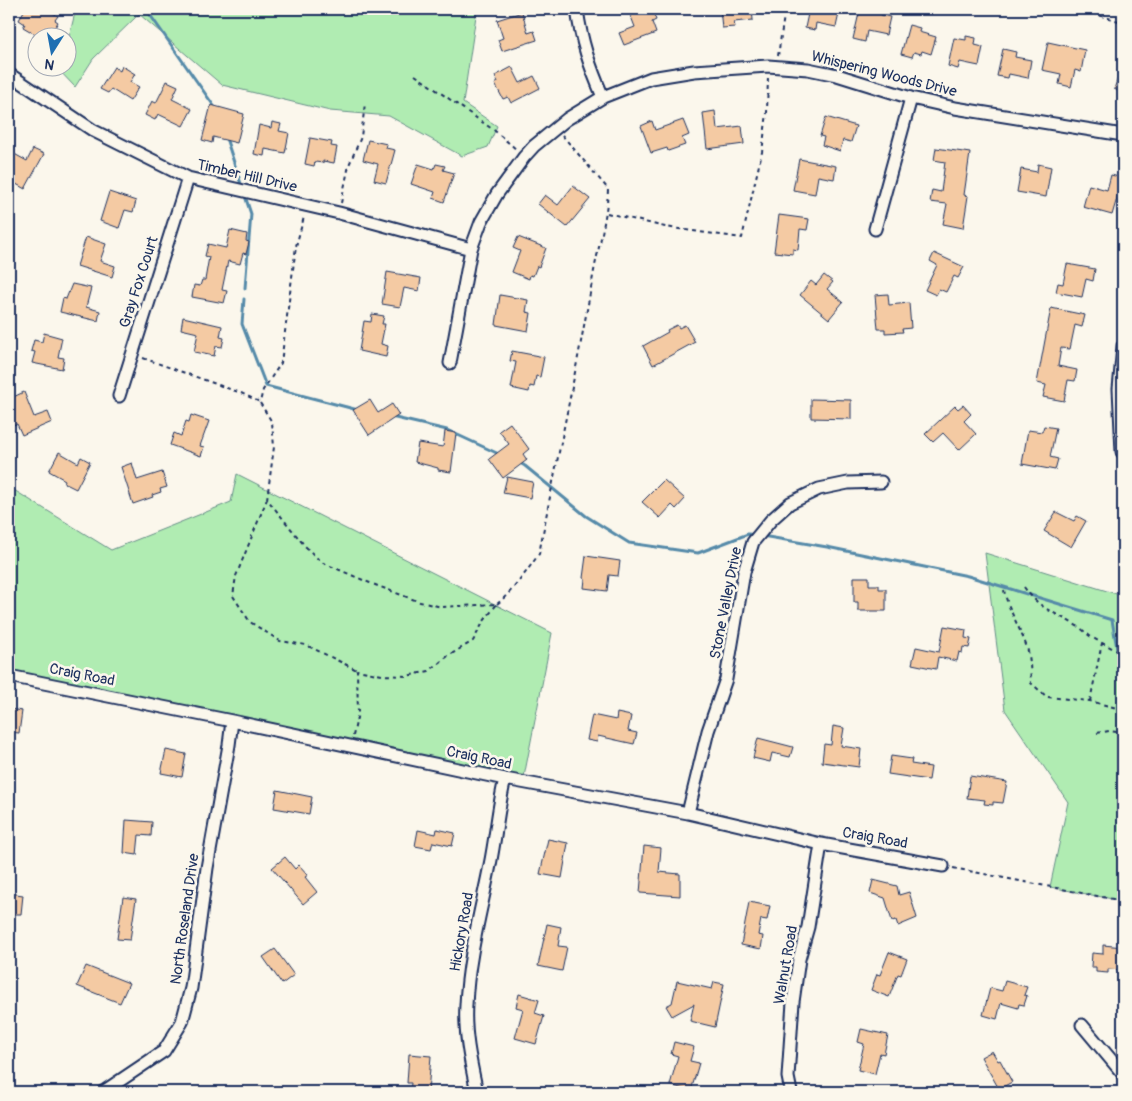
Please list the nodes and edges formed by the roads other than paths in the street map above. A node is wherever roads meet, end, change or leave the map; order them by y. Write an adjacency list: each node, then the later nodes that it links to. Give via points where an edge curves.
1 (577, 9): 3 (street, via 580,34)
2 (9, 74): 6 (street, Timber Hill Drive, via 94,131)
3 (603, 96): 4 (street, Whispering Woods Drive, via 650,78 694,71 772,66 837,75); 8 (street, Whispering Woods Drive, via 567,119 524,157 497,194)
4 (911, 98): 5 (street, Whispering Woods Drive, via 988,114); 7 (street)
5 (1123, 134)
6 (188, 178): 8 (street, Timber Hill Drive, via 339,213); 11 (street, Gray Fox Court)
7 (875, 229)
8 (471, 249): 10 (street, Whispering Woods Drive)
9 (1123, 346): 12 (street, via 1120,389)
10 (450, 363)
11 (119, 396)
12 (1122, 452)
13 (881, 482): 17 (street, Stone Valley Drive, via 819,488 790,503 753,542 744,572 726,679 708,731)
14 (9, 676): 15 (street, Craig Road)
15 (232, 721): 16 (street, Craig Road); 22 (street, North Roseland Drive, via 191,988 182,1022 164,1052)
16 (505, 779): 17 (street, Craig Road); 23 (street, Hickory Road, via 472,955 466,1006 468,1052)
17 (688, 813): 18 (street, Craig Road)
18 (821, 844): 19 (street, Craig Road); 24 (street, Walnut Road, via 793,1002 788,1077)
19 (943, 866)
20 (1082, 1025): 21 (street)
21 (1123, 1074)
22 (108, 1091)
23 (476, 1092)
24 (791, 1092)

